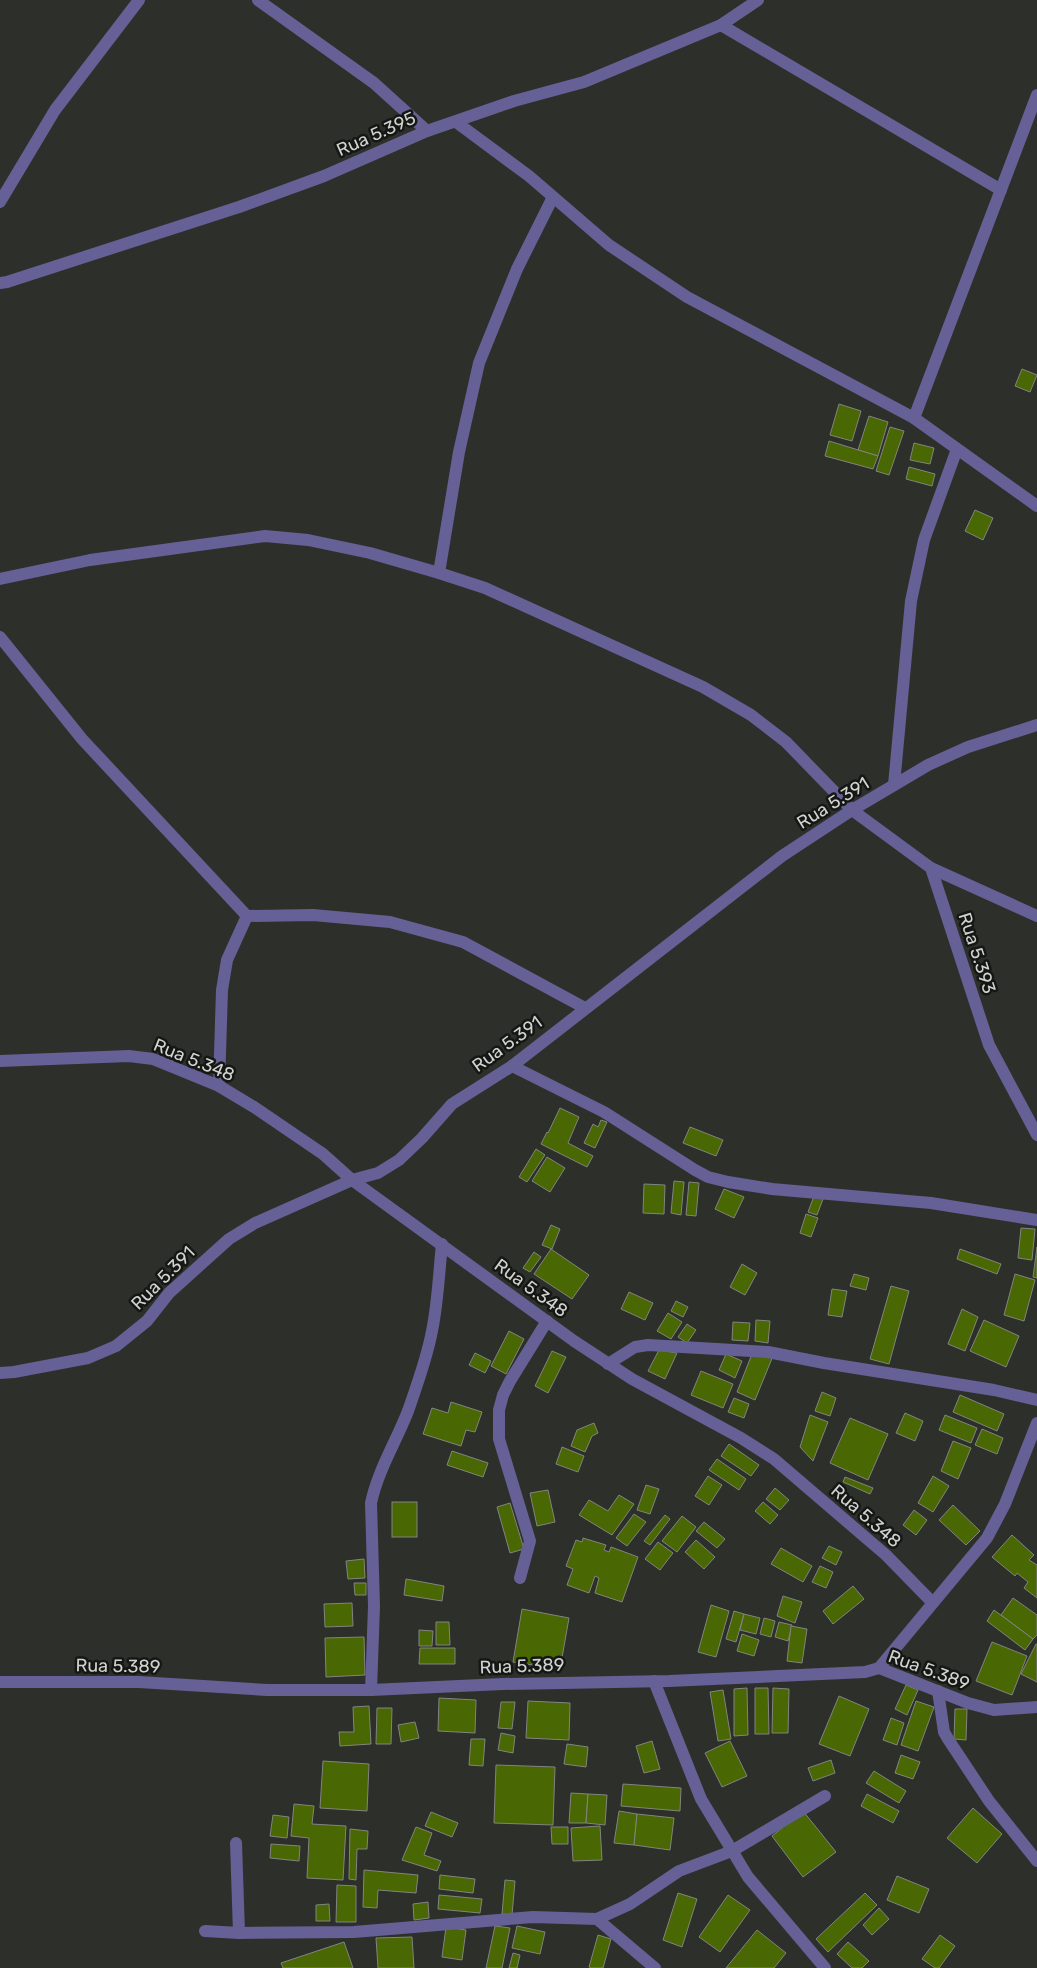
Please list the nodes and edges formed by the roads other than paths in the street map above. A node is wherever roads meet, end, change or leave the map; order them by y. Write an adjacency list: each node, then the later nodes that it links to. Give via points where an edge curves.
1 (139, 0): 10 (street, via 55,110)
2 (258, 0): 7 (street, via 374,84)
3 (758, 0): 4 (street, Rua 5.395)
4 (721, 25): 6 (street, Rua 5.395, via 584,82); 8 (street)
5 (1037, 95): 8 (street)
6 (456, 122): 7 (street, Rua 5.395); 9 (street)
7 (427, 131): 11 (street, Rua 5.395, via 324,176 239,207)
8 (1001, 190): 12 (street)
9 (553, 197): 12 (street, via 609,245 687,297); 15 (street, via 517,269 479,363 459,452)
10 (0, 202)
11 (0, 282)
12 (914, 418): 13 (street)
13 (957, 449): 14 (street); 19 (street, via 924,540 911,600)
14 (1037, 506)
15 (439, 573): 16 (street, via 370,553 265,536 90,560); 20 (street, via 485,588 703,687 751,715 786,742)
16 (0, 579)
17 (0, 637): 22 (street, via 82,739)
18 (1037, 725): 19 (street, Rua 5.391, via 968,747)
19 (894, 785): 20 (street, Rua 5.391)
20 (852, 810): 21 (street); 24 (street, Rua 5.391, via 782,856)
21 (931, 868): 23 (street); 28 (street, Rua 5.393, via 989,1044)
22 (247, 916): 24 (street, via 313,915 390,922 463,942); 27 (street, via 227,960 222,990)
23 (1037, 916)
24 (585, 1008): 26 (street, Rua 5.391)
25 (0, 1061): 27 (street, Rua 5.348, via 129,1056 153,1059)
26 (512, 1066): 29 (street, Rua 5.391, via 452,1104 398,1160 378,1173); 30 (street, via 604,1112 708,1177 772,1189 931,1203)
27 (219, 1086): 29 (street, Rua 5.348, via 323,1154)
28 (1037, 1135)
29 (352, 1180): 31 (street, Rua 5.348); 34 (street, Rua 5.391, via 255,1223 229,1239 169,1293 147,1321 116,1346 88,1358)
30 (1037, 1220)
31 (442, 1244): 32 (street, Rua 5.348); 42 (street, via 432,1330 425,1359 371,1503 374,1606)
32 (547, 1321): 33 (street, Rua 5.348); 37 (street, via 510,1381 499,1410 500,1439 530,1541)
33 (608, 1364): 35 (street, via 635,1347 648,1345 768,1352); 38 (street, Rua 5.348, via 774,1459 886,1556)
34 (0, 1373)
35 (1037, 1400)
36 (1037, 1423): 38 (street, via 1006,1504 987,1538)
37 (520, 1578)
38 (932, 1602): 39 (street)
39 (878, 1668): 40 (street, Rua 5.389, via 865,1672); 43 (street, Rua 5.389)
40 (654, 1681): 42 (street, Rua 5.389); 47 (street, via 701,1799)
41 (0, 1682): 42 (street, Rua 5.389, via 139,1682 267,1690)
42 (371, 1690)
43 (938, 1691): 44 (street, Rua 5.389, via 994,1710); 48 (street, via 948,1739 989,1801)
44 (1037, 1707)
45 (825, 1796): 47 (street)
46 (236, 1843): 51 (street)
47 (732, 1851): 49 (street, via 679,1871 630,1904); 53 (street, via 748,1877)
48 (1037, 1861)
49 (597, 1919): 51 (street, via 533,1917 354,1932); 52 (street)
50 (205, 1931): 51 (street)
51 (239, 1933)
52 (655, 1968)
53 (825, 1968)

